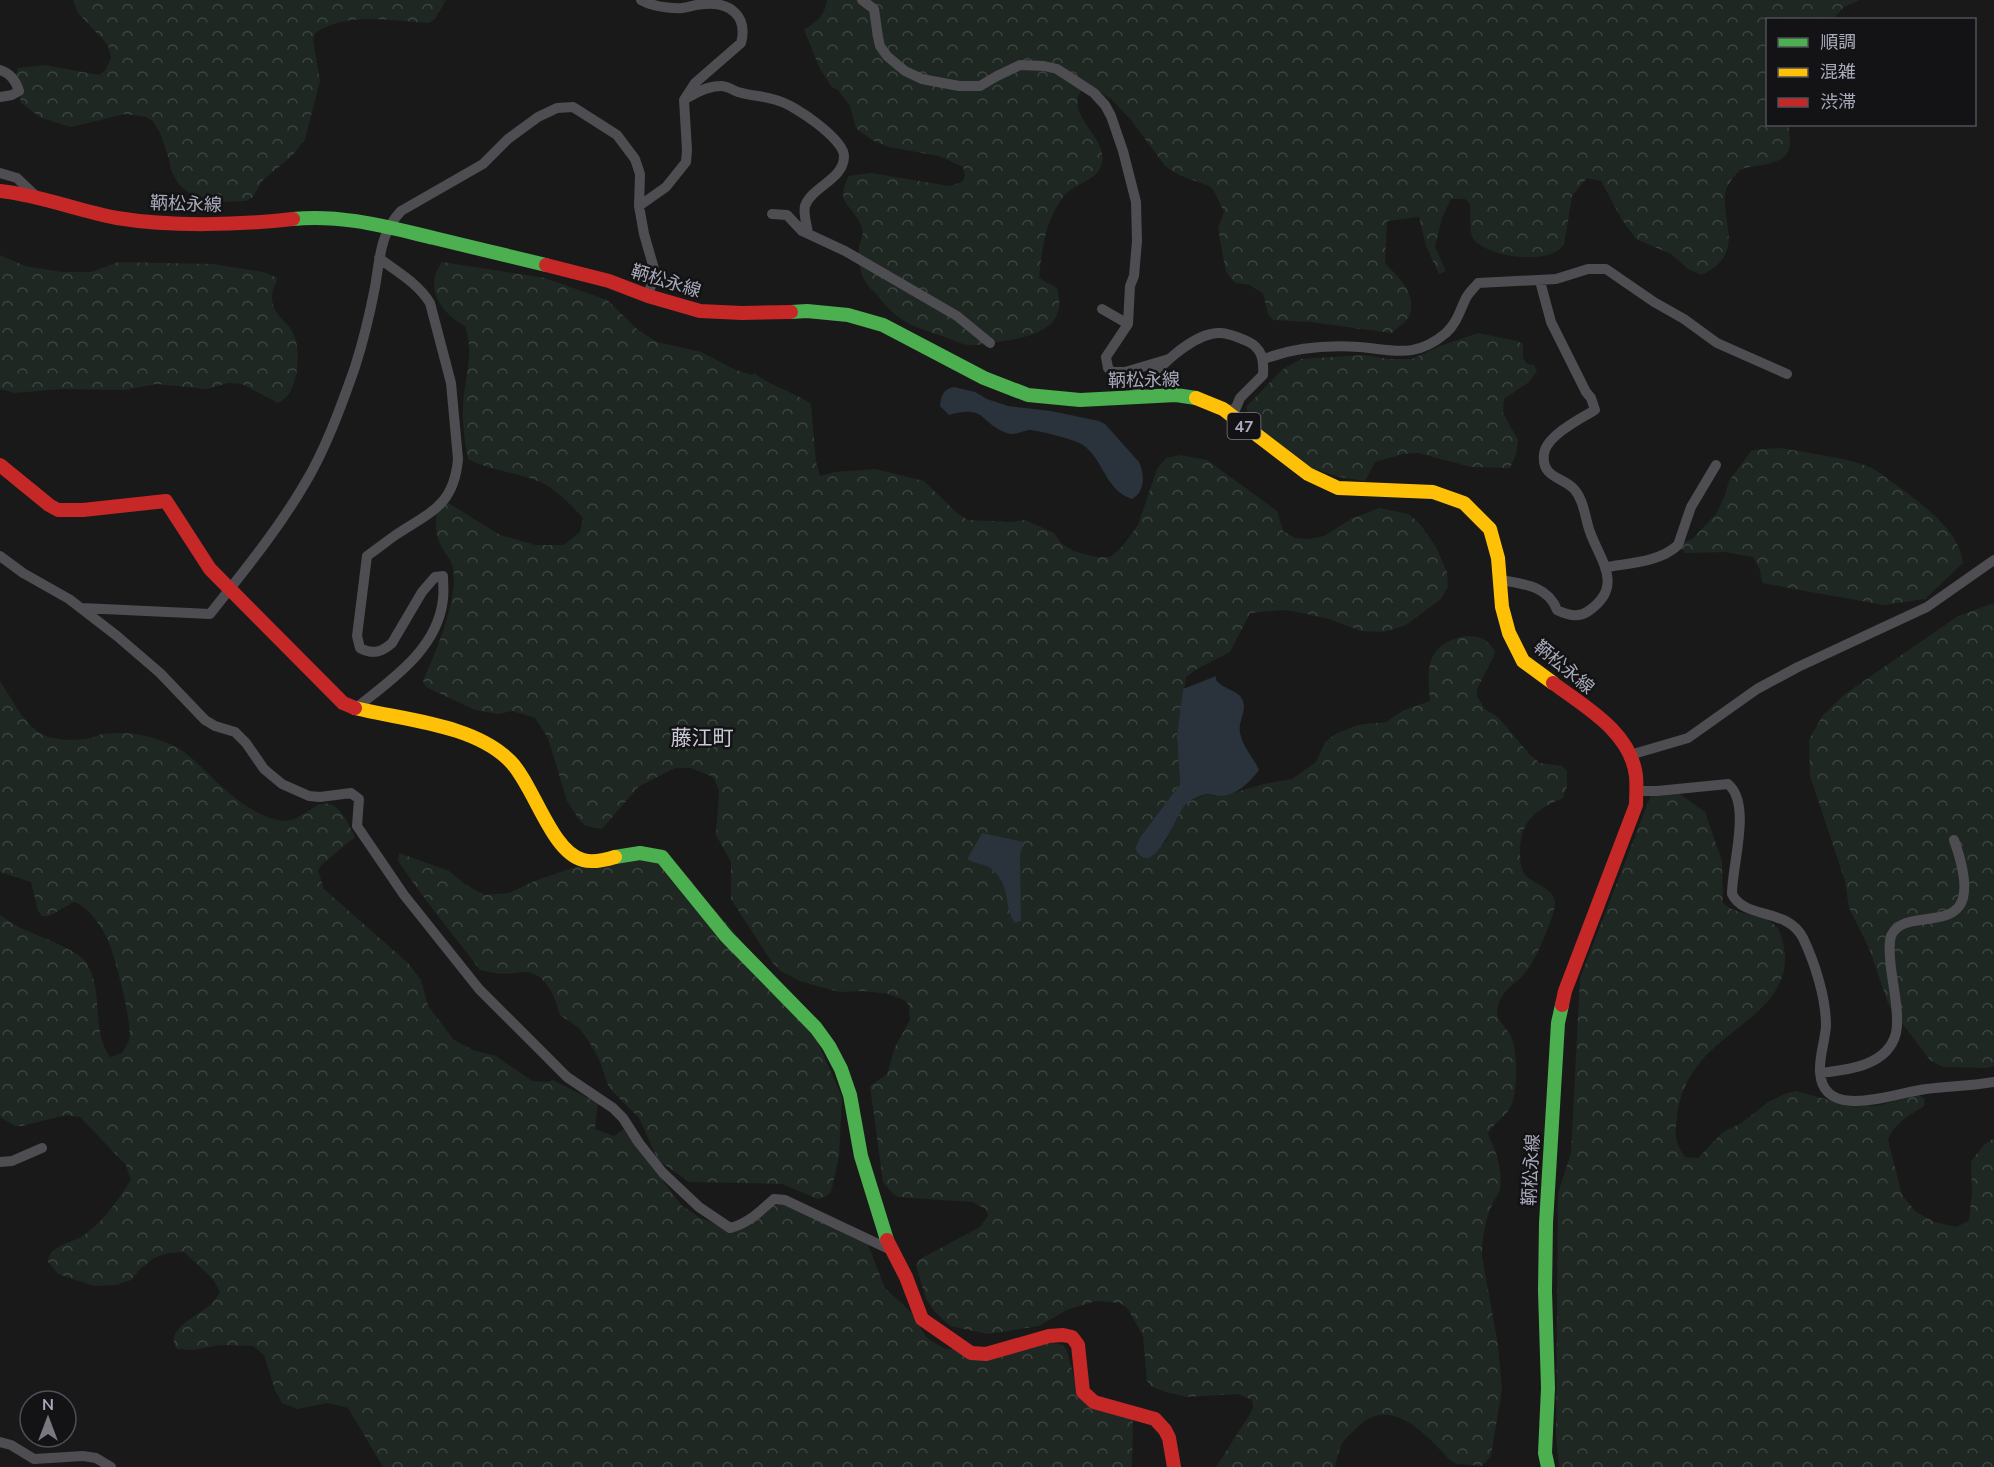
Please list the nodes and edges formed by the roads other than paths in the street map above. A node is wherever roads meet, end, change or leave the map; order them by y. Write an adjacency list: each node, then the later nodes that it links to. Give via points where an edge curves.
1 (641, 0): 5 (street, via 662,7 715,4 737,14 742,22 741,43 695,83)
2 (862, 0): 17 (street, via 874,9 880,46 887,56 922,79 980,86 1020,65 1044,66 1057,69 1105,105 1136,201 1137,241)
3 (0, 70): 4 (street, via 11,76 19,91)
4 (0, 97)
5 (684, 100): 9 (street, via 686,162 666,187); 12 (street, via 701,90 726,86 793,106 835,139 842,148 843,164 810,197 804,213)
6 (0, 173): 8 (street, via 17,178)
7 (0, 191): 8 (main road, 鞆松永線 / 47)
8 (40, 199): 11 (main road, 鞆松永線 / 47, via 118,218 149,221 244,224 315,217)
9 (639, 206): 11 (street, via 640,174 635,159 617,135 573,107 557,108 508,139 483,164 401,211); 15 (street, via 655,272)
10 (772, 214): 12 (street, via 787,215)
11 (388, 227): 13 (street); 15 (main road, 鞆松永線 / 47, via 598,278)
12 (808, 233): 18 (street, via 957,316)
13 (379, 258): 30 (street, via 355,366 330,430 305,484); 32 (street, via 424,292 429,303 451,383 458,459 442,504 367,556 357,636 360,648 380,652 392,642 435,577 443,576 443,600 431,635 419,653)
14 (1540, 281): 20 (street, via 1478,284 1446,333 1409,352 1329,347 1282,352); 21 (street, via 1588,269 1606,269 1717,343); 28 (street, via 1551,322 1595,410 1559,433 1548,445 1545,466 1574,489)
15 (648, 296): 22 (main road, 鞆松永線 / 47, via 700,311 848,315 883,325 984,378 1028,395 1080,400)
16 (1102, 309): 17 (street)
17 (1128, 324): 19 (street, via 1106,357 1112,372)
18 (990, 343)
19 (1169, 359): 20 (street, via 1211,334 1231,334 1251,343); 22 (street)
20 (1264, 359): 23 (street, via 1263,375 1240,398 1234,410)
21 (1787, 374)
22 (1131, 396): 23 (main road, 鞆松永線 / 47, via 1176,395 1201,399)
23 (1223, 409): 29 (main road, 鞆松永線 / 47, via 1308,474 1338,488 1433,492 1464,503 1490,529)
24 (0, 465): 30 (main road, via 58,510 166,501 199,553)
25 (1716, 465): 28 (street, via 1695,499 1675,548 1662,556)
26 (0, 556): 31 (street)
27 (1994, 560): 33 (street, via 1927,608 1757,689 1688,738)
28 (1606, 567): 29 (street, via 1605,594 1582,615 1557,610 1553,598 1545,592)
29 (1501, 580): 33 (main road, 鞆松永線 / 47, via 1502,608 1523,661 1609,725)
30 (229, 590): 31 (street, via 210,614); 32 (main road, via 343,703)
31 (82, 608): 40 (street, via 159,673 205,720 235,732 264,770 282,784 309,796 357,795 357,826 404,895 479,989 567,1077 618,1113 663,1173 699,1207 730,1228 756,1216 774,1199 785,1200)
32 (356, 708): 40 (main road, via 452,732 494,748 519,771 560,842 580,860 631,853 662,857 726,936 829,1046 850,1095 861,1156)
33 (1630, 755): 34 (main road, 鞆松永線 / 47)
34 (1637, 791): 36 (street, via 1728,784 1738,795 1741,820 1732,894 1740,906 1780,917 1802,937 1824,1006 1826,1027); 44 (main road, 鞆松永線 / 47, via 1636,805 1565,991 1558,1023 1545,1257)
35 (1954, 840): 36 (street, via 1964,880 1960,907 1950,916 1898,928 1891,937 1897,1021 1896,1034 1888,1048 1875,1060 1857,1068)
36 (1820, 1073): 37 (street, via 1827,1091 1843,1100 1875,1101 1903,1092)
37 (1994, 1082)
38 (42, 1148): 39 (street)
39 (0, 1162)
40 (891, 1250): 43 (main road, via 922,1319 971,1353 986,1354 1049,1336 1072,1337 1078,1345 1083,1392 1094,1402 1155,1419 1165,1430)
41 (0, 1442): 42 (street, via 34,1459 83,1456)
42 (111, 1467)
43 (1173, 1467)
44 (1548, 1467)

